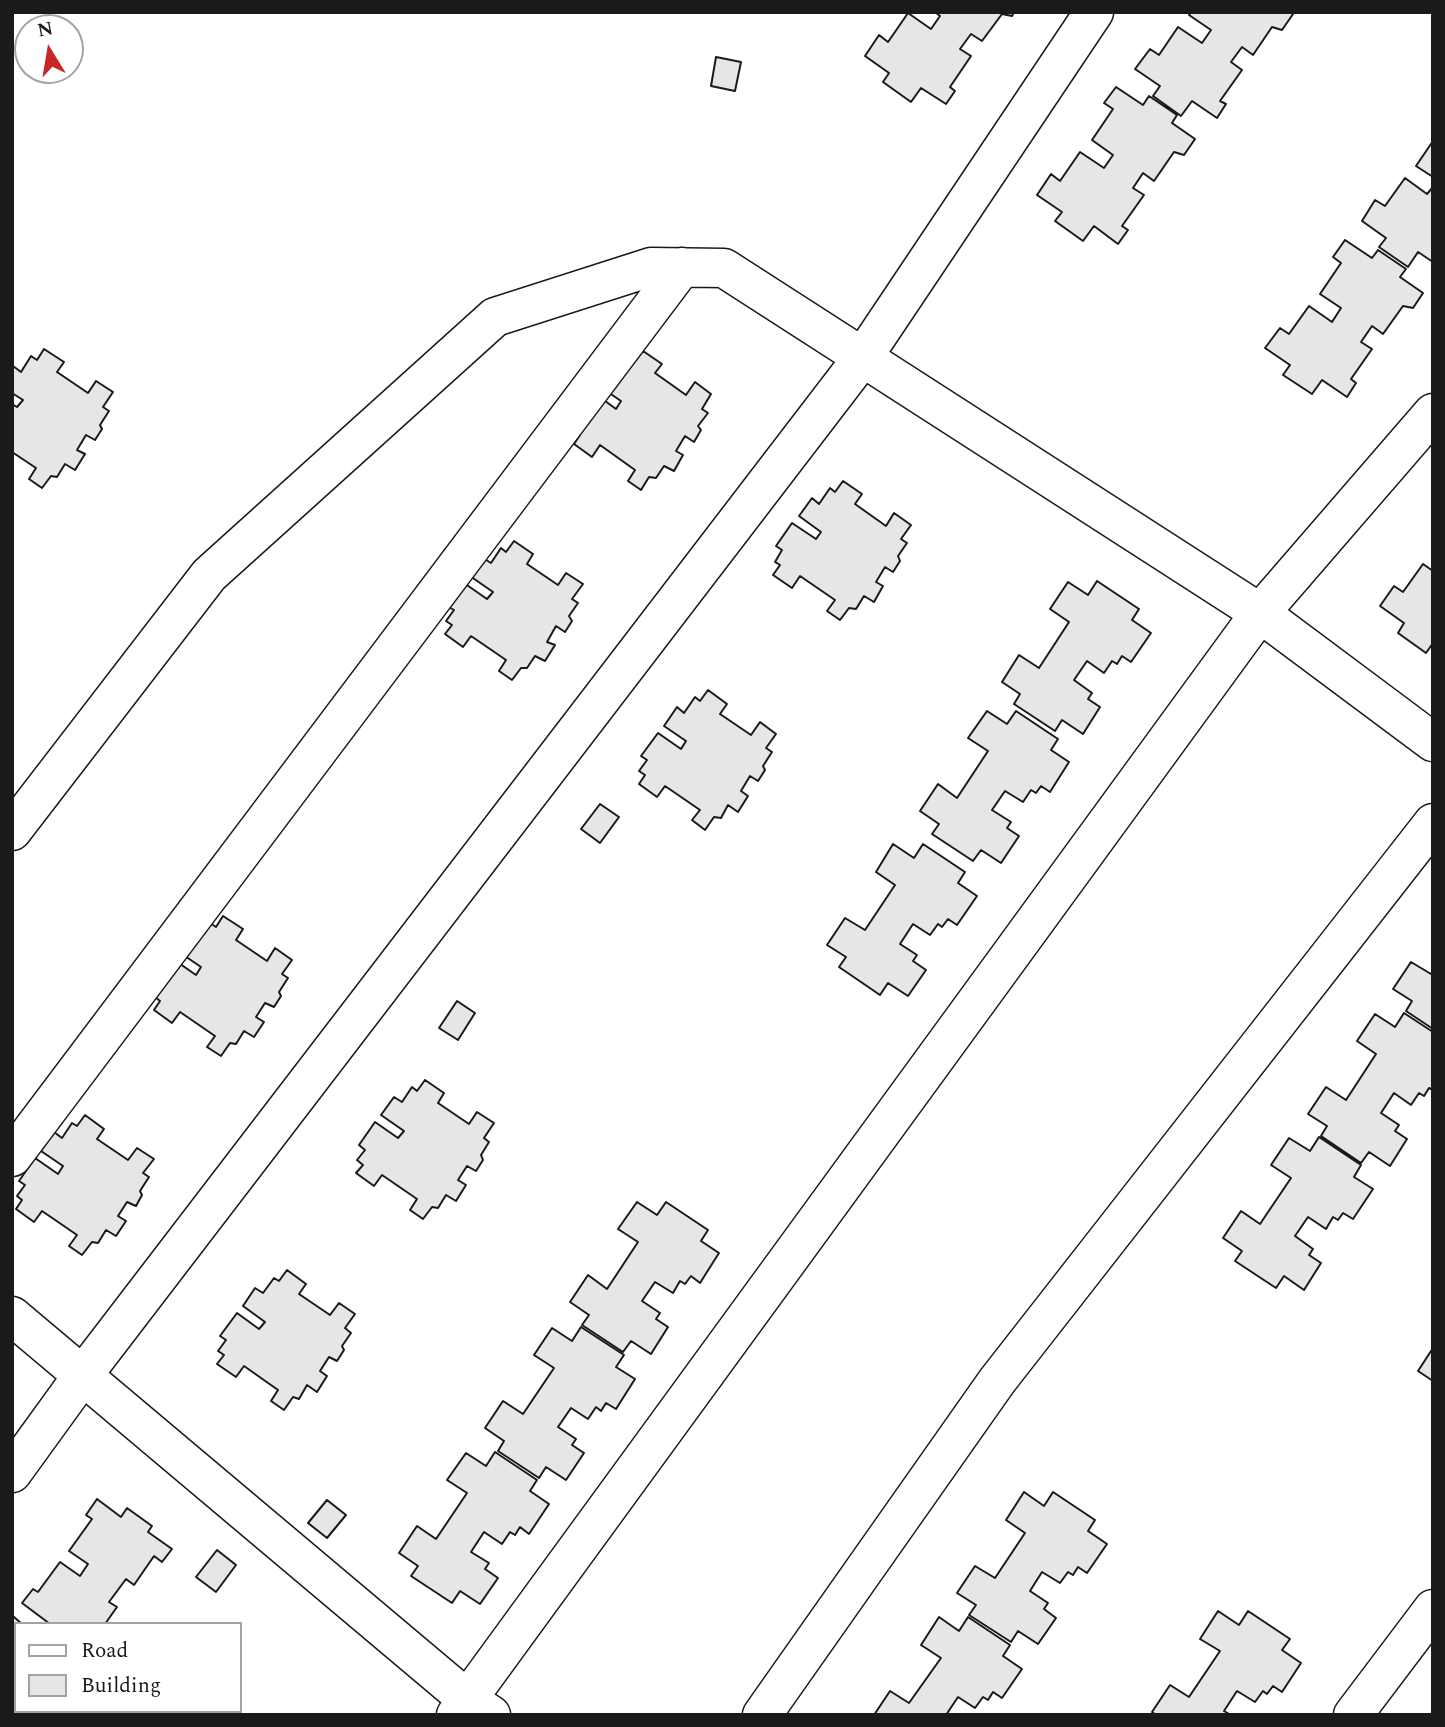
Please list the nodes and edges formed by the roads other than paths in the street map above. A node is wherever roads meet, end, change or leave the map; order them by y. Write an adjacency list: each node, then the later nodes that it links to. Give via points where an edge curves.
1 (1094, 12): 3 (street)
2 (682, 267): 3 (street, via 724,268); 8 (street, via 651,267 495,317 209,575); 9 (street)
3 (863, 357): 5 (street); 11 (street)
4 (1433, 413): 5 (street)
5 (1261, 613): 6 (street); 14 (street)
6 (1433, 742)
7 (1433, 824): 15 (street, via 997,1381)
8 (12, 831)
9 (12, 1157)
10 (12, 1316): 11 (street)
11 (83, 1375): 12 (street); 14 (street)
12 (12, 1473)
13 (1433, 1609): 16 (street)
14 (471, 1710)
15 (762, 1715)
16 (1353, 1715)

